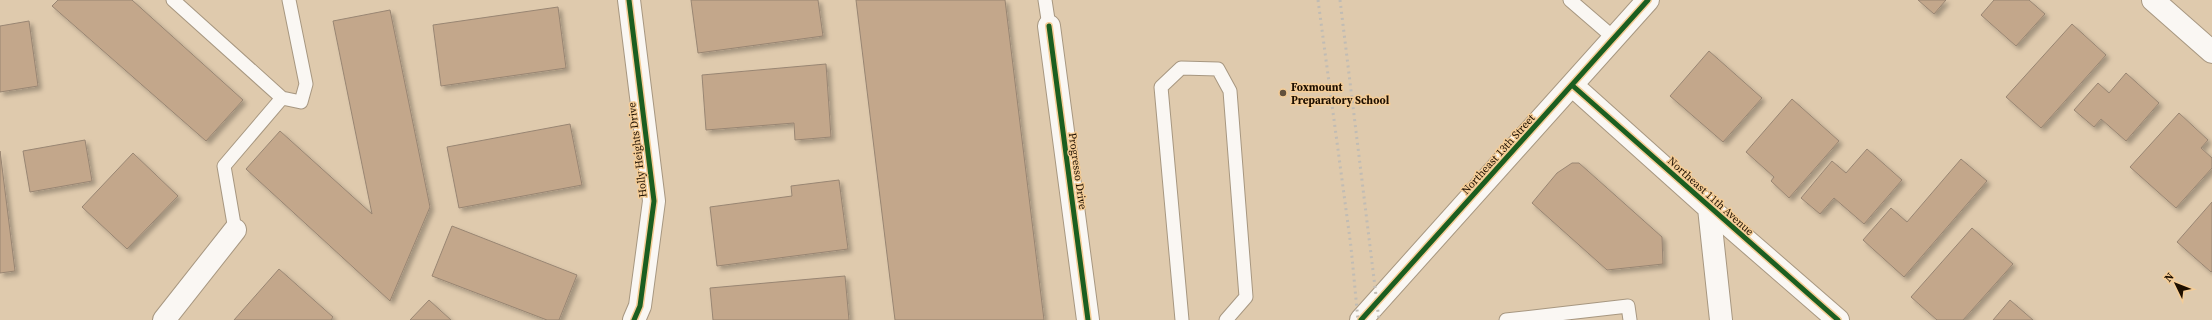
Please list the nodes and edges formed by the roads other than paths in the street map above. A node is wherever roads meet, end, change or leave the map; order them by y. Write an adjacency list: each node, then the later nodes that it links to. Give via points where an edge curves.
1 (173, 0): 12 (lane)
2 (289, 0): 12 (lane, via 306,84 301,102)
3 (629, 0): 16 (street, Holly Heights Drive, via 654,201 640,306)
4 (1045, 0): 8 (lane)
5 (1570, 0): 9 (lane)
6 (1648, 0): 9 (street, Northeast 13th Street)
7 (2153, 0): 10 (street)
8 (1048, 26): 17 (street, Progresso Drive)
9 (1614, 38): 11 (street, Northeast 13th Street)
10 (2212, 52)
11 (1573, 86): 13 (street, Northeast 11th Avenue); 20 (street, Northeast 13th Street)
12 (282, 98): 14 (lane, via 224,166)
13 (1709, 208): 23 (street); 24 (street, Northeast 11th Avenue)
14 (235, 230): 15 (street)
15 (164, 320)
16 (634, 320)
17 (1088, 320)
18 (1182, 320): 19 (lane, via 1161,87 1181,68 1218,69 1230,91 1246,297)
19 (1226, 320)
20 (1361, 320)
21 (1506, 320): 22 (lane, via 1628,306)
22 (1630, 320)
23 (1721, 320)
24 (1838, 320)

